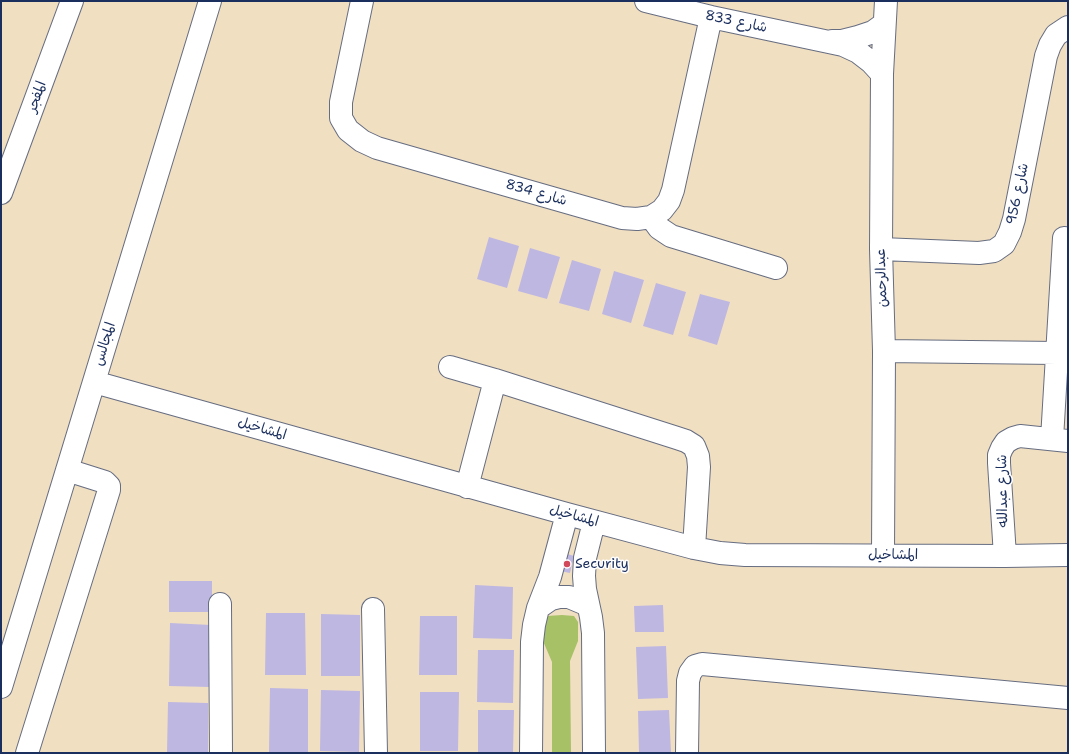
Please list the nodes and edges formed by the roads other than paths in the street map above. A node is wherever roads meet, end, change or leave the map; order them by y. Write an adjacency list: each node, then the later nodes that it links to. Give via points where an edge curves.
1 (72, 1): 11 (street, المفجر)
2 (210, 1): 20 (street, المجالس)
3 (362, 1): 12 (street, شارع 834, via 341,102 342,118 348,130 362,141 377,148 622,218)
4 (646, 1): 6 (street, شارع 833)
5 (886, 1): 7 (street, عبدالرحمن)
6 (711, 17): 9 (street, شارع 833); 12 (street, via 673,190 662,210)
7 (884, 24): 9 (street, شارع 833, via 858,38); 10 (street, عبدالرحمن)
8 (1068, 27): 14 (street, شارع 956, via 1056,35 1046,56 1014,219 1004,244 994,251 980,253)
9 (826, 41): 10 (street, شارع 833, via 858,52)
10 (882, 74): 14 (street, عبدالرحمن)
11 (1, 193)
12 (651, 217): 15 (street, via 659,228 671,236)
13 (1064, 238): 17 (street)
14 (880, 249): 16 (street, عبدالرحمن)
15 (776, 268)
16 (884, 351): 17 (street); 27 (street, عبدالرحمن)
17 (1057, 353): 21 (street)
18 (450, 367): 19 (street)
19 (495, 380): 23 (street); 26 (street, via 677,438 694,446 699,467)
20 (94, 382): 22 (street, المجالس); 23 (street, المشاخيل)
21 (1060, 440): 29 (street, شارع عبدالله, via 1020,436 1006,442 1002,448 999,463)
22 (67, 470): 34 (street, المجالس); 37 (street, via 105,482 109,490)
23 (467, 487): 24 (street, المشاخيل)
24 (567, 514): 25 (street, المشاخيل); 32 (street, via 546,590)
25 (594, 522): 26 (street, المشاخيل); 31 (street, via 585,558 584,576)
26 (694, 548): 27 (street, المشاخيل, via 745,555)
27 (883, 555): 29 (street, المشاخيل)
28 (1068, 555): 29 (street, المشاخيل)
29 (1005, 556)
30 (220, 604): 38 (street)
31 (588, 605): 32 (street, via 569,597 559,596); 41 (street, via 593,633)
32 (538, 608): 40 (street, via 532,642)
33 (373, 609): 39 (street)
34 (8, 637): 35 (street, المجالس)
35 (1, 687)
36 (1068, 698): 42 (street, via 702,664 695,666 688,681)
37 (27, 753)
38 (221, 753)
39 (376, 753)
40 (531, 753)
41 (594, 753)
42 (687, 753)

